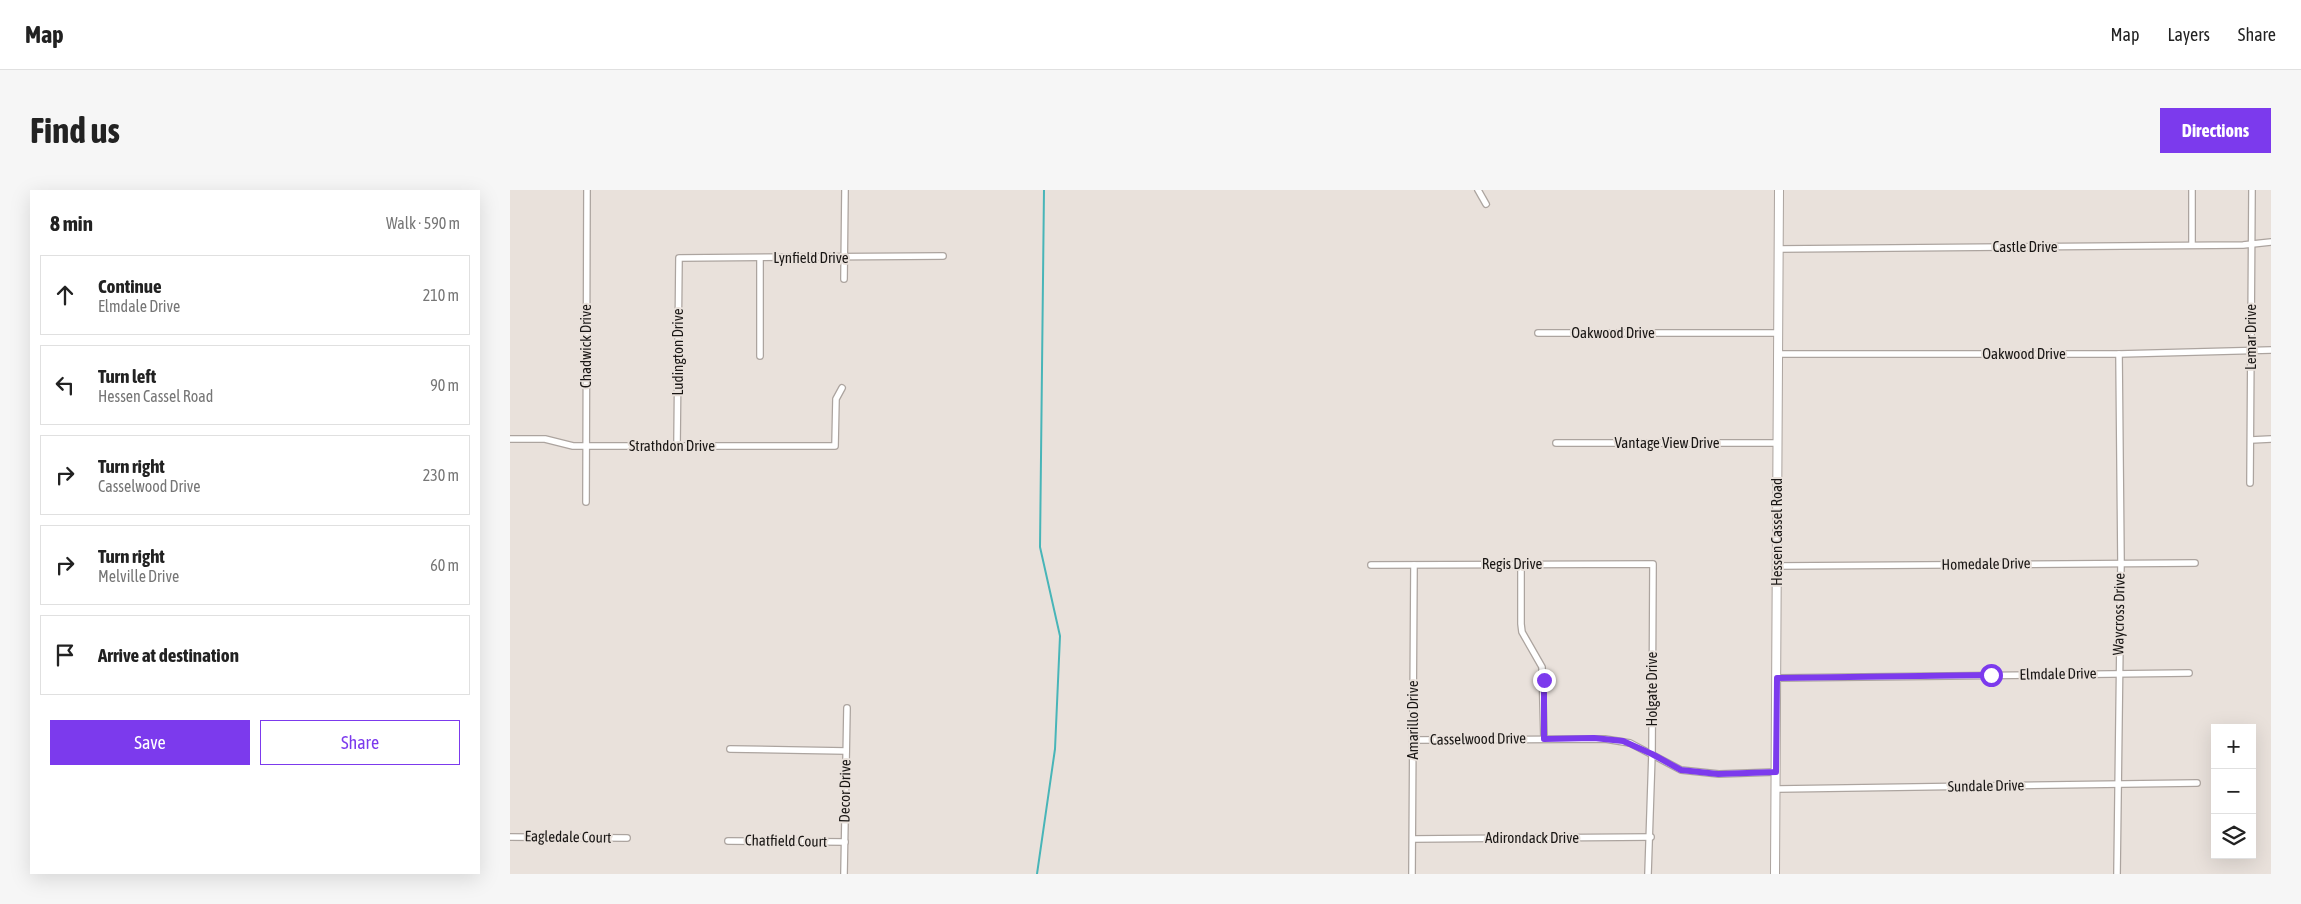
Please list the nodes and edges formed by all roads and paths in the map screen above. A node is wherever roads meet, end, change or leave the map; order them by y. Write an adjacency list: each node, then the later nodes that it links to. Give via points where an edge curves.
1 (587, 190): 31 (street, Chadwick Drive)
2 (844, 190): 15 (street)
3 (1478, 190): 7 (street)
4 (1779, 190): 11 (main road, Hessen Cassel Road)
5 (2192, 190): 10 (street)
6 (2252, 190): 9 (street, Lemar Drive)
7 (1486, 204)
8 (2271, 242): 9 (street, Castle Drive)
9 (2252, 243): 10 (street, Castle Drive); 20 (street, Lemar Drive)
10 (2192, 245): 11 (street, Castle Drive)
11 (1779, 249): 18 (main road, Hessen Cassel Road)
12 (943, 256): 15 (street, Lynfield Drive)
13 (679, 258): 14 (street, Lynfield Drive); 30 (street, Ludington Drive)
14 (760, 258): 15 (street, Lynfield Drive); 23 (street)
15 (844, 258): 16 (street)
16 (844, 279)
17 (1538, 333): 18 (street, Oakwood Drive)
18 (1778, 333): 21 (main road, Hessen Cassel Road)
19 (2271, 350): 20 (street, Oakwood Drive)
20 (2251, 351): 22 (street, Oakwood Drive); 26 (street, Lemar Drive)
21 (1778, 354): 22 (street, Oakwood Drive); 29 (main road, Hessen Cassel Road)
22 (2119, 354): 34 (street, Waycross Drive)
23 (760, 356)
24 (842, 388): 30 (street, Strathdon Drive, via 836,399 835,446)
25 (510, 439): 31 (street, Strathdon Drive, via 545,439)
26 (2251, 440): 27 (street); 32 (street, Lemar Drive)
27 (2271, 440)
28 (1556, 443): 29 (street, Vantage View Drive)
29 (1777, 443): 40 (main road, Hessen Cassel Road)
30 (677, 445): 31 (street, Strathdon Drive)
31 (586, 446): 33 (street, Chadwick Drive)
32 (2250, 484)
33 (586, 502)
34 (2121, 562): 35 (street, Homedale Drive); 40 (street, Homedale Drive); 41 (street, Waycross Drive)
35 (2195, 563)
36 (1521, 564): 37 (street, Regis Drive); 39 (street, Regis Drive); 45 (street, via 1522,632 1542,667)
37 (1653, 564): 49 (street, Holgate Drive)
38 (1371, 565): 39 (street, Regis Drive)
39 (1414, 565): 46 (street, Amarillo Drive)
40 (1777, 566): 43 (main road, Hessen Cassel Road)
41 (2118, 672): 42 (street, Elmdale Drive); 43 (street, Elmdale Drive); 52 (street, Waycross Drive)
42 (2189, 673)
43 (1777, 678): 50 (main road, Hessen Cassel Road)
44 (847, 708): 48 (street, Decor Drive)
45 (1544, 739): 46 (street, Casselwood Drive); 49 (street, Casselwood Drive, via 1615,740 1630,743)
46 (1413, 740): 57 (street, Amarillo Drive)
47 (730, 748): 48 (street)
48 (846, 751): 59 (street, Decor Drive)
49 (1652, 754): 50 (street, Casselwood Drive, via 1681,770 1718,774); 55 (street, Holgate Drive)
50 (1776, 772): 53 (main road, Hessen Cassel Road)
51 (2197, 783): 52 (street, Sundale Drive)
52 (2117, 784): 53 (street, Sundale Drive); 64 (street, Waycross Drive)
53 (1776, 789): 63 (main road, Hessen Cassel Road)
54 (510, 836): 56 (street, Eagledale Court)
55 (1651, 837): 57 (street, Adirondack Drive); 62 (street, Holgate Drive)
56 (627, 838)
57 (1413, 839): 61 (street, Amarillo Drive)
58 (728, 841): 59 (street, Chatfield Court)
59 (845, 842): 60 (street, Decor Drive)
60 (844, 874)
61 (1412, 874)
62 (1648, 874)
63 (1775, 874)
64 (2117, 874)

